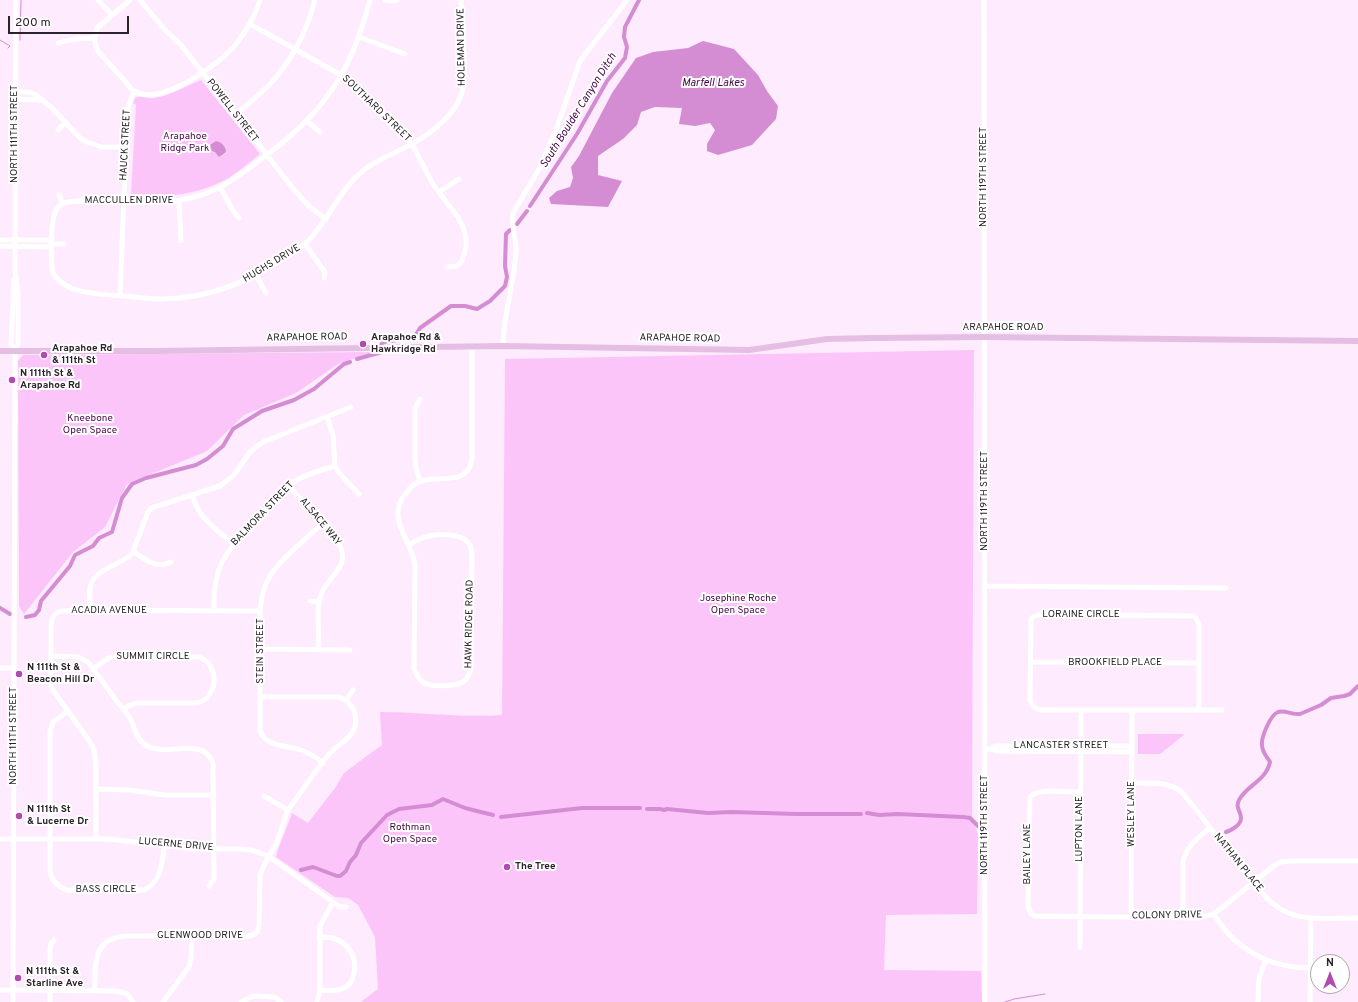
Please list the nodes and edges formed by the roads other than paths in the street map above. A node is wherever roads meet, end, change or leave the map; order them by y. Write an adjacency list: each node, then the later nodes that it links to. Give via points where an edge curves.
1 (16, 0): 23 (street, NORTH 111TH STREET)
2 (98, 0): 13 (street)
3 (130, 0): 13 (street)
4 (140, 0): 20 (street, POWELL STREET, via 181,45)
5 (260, 0): 14 (street)
6 (315, 0): 18 (street)
7 (370, 0): 15 (street, MACCULLEN DRIVE)
8 (385, 0): 9 (street)
9 (397, 0)
10 (461, 0): 31 (street, HOLEMAN DRIVE, via 464,79 461,96 440,125)
11 (627, 0): 59 (street, via 580,61 556,130 513,213 511,221 516,249)
12 (984, 0): 56 (street, NORTH 119TH STREET)
13 (112, 15): 16 (street, via 97,28)
14 (250, 24): 18 (street, SOUTHARD STREET); 20 (street, via 227,54)
15 (359, 37): 19 (street); 21 (street, MACCULLEN DRIVE)
16 (95, 38): 17 (street, via 68,39); 22 (street, via 97,50)
17 (58, 43)
18 (295, 48): 21 (street, SOUTHARD STREET); 26 (street, via 270,85)
19 (405, 54)
20 (202, 73): 22 (street, via 159,94); 26 (street, POWELL STREET)
21 (341, 75): 27 (street, MACCULLEN DRIVE); 31 (street, SOUTHARD STREET)
22 (134, 91): 32 (street, HAUCK STREET, via 128,108)
23 (16, 92): 24 (street, NORTH 111TH STREET); 25 (street, via 28,92)
24 (16, 99): 25 (street); 44 (street, NORTH 111TH STREET)
25 (42, 100): 28 (street)
26 (236, 114): 33 (street, POWELL STREET)
27 (307, 121): 30 (street); 33 (street, MACCULLEN DRIVE)
28 (66, 122): 29 (street); 32 (street, via 80,138 96,146)
29 (58, 130)
30 (320, 132)
31 (412, 144): 36 (street, SOUTHARD STREET); 42 (street, HUGHS DRIVE, via 363,171 342,193)
32 (126, 147): 39 (street, HAUCK STREET)
33 (267, 155): 35 (street, MACCULLEN DRIVE); 42 (street, POWELL STREET, via 295,191)
34 (459, 179): 36 (street)
35 (220, 187): 38 (street, MACCULLEN DRIVE); 41 (street)
36 (439, 192): 51 (street, SOUTHARD STREET, via 458,217 466,238 462,261 457,266)
37 (59, 195): 40 (street)
38 (179, 200): 39 (street, MACCULLEN DRIVE); 45 (street)
39 (123, 202): 40 (street, MACCULLEN DRIVE); 55 (street, HAUCK STREET)
40 (63, 203): 46 (street, HUGHS DRIVE, via 53,220)
41 (239, 218)
42 (326, 219): 48 (street, HUGHS DRIVE)
43 (0, 240): 44 (street)
44 (15, 240): 46 (street, via 48,240); 50 (street, NORTH 111TH STREET)
45 (181, 241)
46 (52, 244): 47 (street); 50 (street, via 48,247); 55 (street, HUGHS DRIVE, via 51,267 55,278 60,282 82,291)
47 (64, 244)
48 (305, 244): 52 (street, HUGHS DRIVE); 53 (street, via 325,272)
49 (0, 246): 50 (street)
50 (15, 246): 61 (street, NORTH 111TH STREET, via 18,293 18,344)
51 (447, 267)
52 (256, 275): 54 (street); 55 (street, HUGHS DRIVE, via 229,288 194,297 158,299)
53 (324, 278)
54 (266, 293)
55 (120, 296)
56 (984, 337): 57 (main road, ARAPAHOE ROAD); 59 (main road, ARAPAHOE ROAD, via 834,338 749,350); 75 (street, NORTH 119TH STREET)
57 (1358, 341)
58 (472, 346): 59 (main road, ARAPAHOE ROAD); 61 (main road, ARAPAHOE ROAD); 66 (street, via 471,467 466,473 454,478)
59 (503, 346)
60 (0, 351): 61 (main road, ARAPAHOE ROAD)
61 (15, 351): 89 (street, NORTH 111TH STREET)
62 (420, 399): 66 (street, via 415,409 415,458)
63 (351, 407): 64 (street)
64 (327, 417): 65 (street, via 333,435); 69 (street, via 263,442 250,452 227,482)
65 (335, 466): 67 (street, BALMORA STREET, via 298,479); 68 (street)
66 (420, 481): 72 (street, HAWK RIDGE ROAD, via 406,492 398,508 400,529)
67 (289, 486): 70 (street, ALSACE WAY); 71 (street, BALMORA STREET)
68 (359, 494)
69 (193, 495): 71 (street, via 199,513); 73 (street, via 151,508)
70 (323, 523): 78 (street, ALSACE WAY, via 342,547 343,557 339,570 325,586); 81 (street, STEIN STREET, via 270,574 264,587)
71 (233, 544): 80 (street, BALMORA STREET, via 218,571 213,597)
72 (409, 545): 72 (street, HAWK RIDGE ROAD, via 415,564 414,668 417,677 423,683 433,685 459,684 468,677 471,668 472,553 469,544 464,538 456,535 443,535 426,536)
73 (134, 552): 74 (street, via 152,564 163,565); 79 (street, via 127,559 95,577 90,587)
74 (171, 562)
75 (984, 586): 76 (street); 100 (street, NORTH 119TH STREET)
76 (1226, 588)
77 (310, 601): 78 (street)
78 (319, 602): 83 (street, ALSACE WAY)
79 (90, 610): 80 (street, ACADIA AVENUE); 85 (street, ACADIA AVENUE, via 61,611 53,616)
80 (214, 611): 81 (street, ACADIA AVENUE)
81 (260, 611): 82 (street, STEIN STREET)
82 (261, 650): 83 (street); 92 (street, STEIN STREET)
83 (319, 650): 84 (street)
84 (350, 650)
85 (51, 656): 90 (street, via 78,657 88,662); 99 (street, ACADIA AVENUE, via 51,684)
86 (1030, 662): 87 (street, BROOKFIELD PLACE); 87 (street, LORAINE CIRCLE, via 1031,620 1037,615 1056,614 1193,616 1199,625); 95 (street, LORAINE CIRCLE, via 1030,700 1033,707 1041,710)
87 (1199, 663): 97 (street, LORAINE CIRCLE)
88 (0, 668): 89 (street)
89 (14, 668): 112 (street, NORTH 111TH STREET)
90 (93, 669): 94 (street); 94 (street, SUMMIT CIRCLE, via 110,657 199,657 205,659 212,667 213,688 202,701 137,703)
91 (353, 690): 93 (street)
92 (260, 697): 93 (street); 103 (street, STEIN STREET, via 260,730 265,739 302,750)
93 (346, 700): 103 (street, GLENWOOD DRIVE, via 356,715 355,728)
94 (124, 710): 107 (street, via 144,745 150,748 197,749 209,755 213,763)
95 (1081, 710): 96 (street, LORAINE CIRCLE); 101 (street, LUPTON LANE)
96 (1132, 710): 97 (street, LORAINE CIRCLE); 102 (street, WESLEY LANE)
97 (1199, 710): 98 (street, LORAINE CIRCLE)
98 (1222, 710)
99 (68, 711): 105 (street, ACADIA AVENUE, via 94,750); 114 (street, BASS CIRCLE, via 53,722 50,731)
100 (985, 749): 101 (street, LANCASTER STREET, via 996,746); 149 (street, NORTH 119TH STREET)
101 (1080, 749): 102 (street, LANCASTER STREET); 106 (street, LUPTON LANE)
102 (1132, 749): 104 (street, WESLEY LANE)
103 (323, 763): 109 (street, GLENWOOD DRIVE)
104 (1132, 783): 110 (street, NATHAN PLACE, via 1164,783 1176,788); 126 (street, WESLEY LANE)
105 (96, 789): 107 (street, via 164,795); 113 (street, ACADIA AVENUE)
106 (1080, 792): 123 (street, BAILEY LANE, via 1040,792 1032,794 1029,801 1028,906); 125 (street, LUPTON LANE)
107 (214, 795): 116 (street)
108 (264, 796): 109 (street)
109 (288, 810): 117 (street, GLENWOOD DRIVE, via 276,843)
110 (1210, 828): 119 (street, NATHAN PLACE); 127 (street, via 1192,843 1184,856)
111 (0, 839): 112 (street, LUCERNE DRIVE)
112 (14, 839): 114 (street, LUCERNE DRIVE); 138 (street, NORTH 111TH STREET)
113 (96, 839): 114 (street, LUCERNE DRIVE); 115 (street, LUCERNE DRIVE)
114 (50, 840): 115 (street, BASS CIRCLE, via 51,877 57,885 67,890 139,890 150,887 158,877)
115 (165, 846): 116 (street, LUCERNE DRIVE)
116 (214, 849): 117 (street, LUCERNE DRIVE, via 251,850); 120 (street, via 214,879)
117 (268, 856): 121 (street, LUCERNE DRIVE); 130 (street, GLENWOOD DRIVE, via 260,876 260,926 255,934)
118 (1358, 861): 119 (street, COLONY DRIVE, via 1281,862)
119 (1253, 882): 124 (street, COLONY DRIVE); 128 (street, NATHAN PLACE, via 1278,909 1299,917)
120 (209, 886)
121 (333, 902): 122 (street, LUCERNE DRIVE, via 340,907); 131 (street, via 320,926)
122 (346, 907)
123 (1031, 914): 125 (street, COLONY DRIVE, via 1039,917)
124 (1214, 914): 127 (street, COLONY DRIVE); 135 (street, via 1237,941)
125 (1080, 917): 126 (street, COLONY DRIVE); 133 (street, LUPTON LANE)
126 (1131, 917): 127 (street, COLONY DRIVE)
127 (1183, 918)
128 (1311, 918): 129 (street, NATHAN PLACE); 134 (street)
129 (1358, 918)
130 (192, 936): 141 (street, GLENWOOD DRIVE, via 120,937 107,942 100,949 95,962); 145 (street, via 189,967)
131 (319, 937): 139 (street); 139 (street, via 335,939 348,949 353,955 355,970 346,988)
132 (54, 940): 140 (street, via 50,950)
133 (1080, 947)
134 (1310, 954)
135 (1266, 960): 136 (street, via 1294,968); 150 (street, via 1259,978)
136 (1310, 968)
137 (0, 990): 138 (street)
138 (13, 990): 140 (street); 142 (street, NORTH 111TH STREET)
139 (320, 990): 148 (street)
140 (50, 991): 141 (street); 143 (street)
141 (95, 991): 144 (street, via 121,992 127,994)
142 (13, 1002)
143 (50, 1002)
144 (133, 1002)
145 (163, 1002)
146 (241, 1002): 147 (street, via 253,996 275,996)
147 (281, 1002)
148 (317, 1002)
149 (985, 1002)
150 (1258, 1002)

